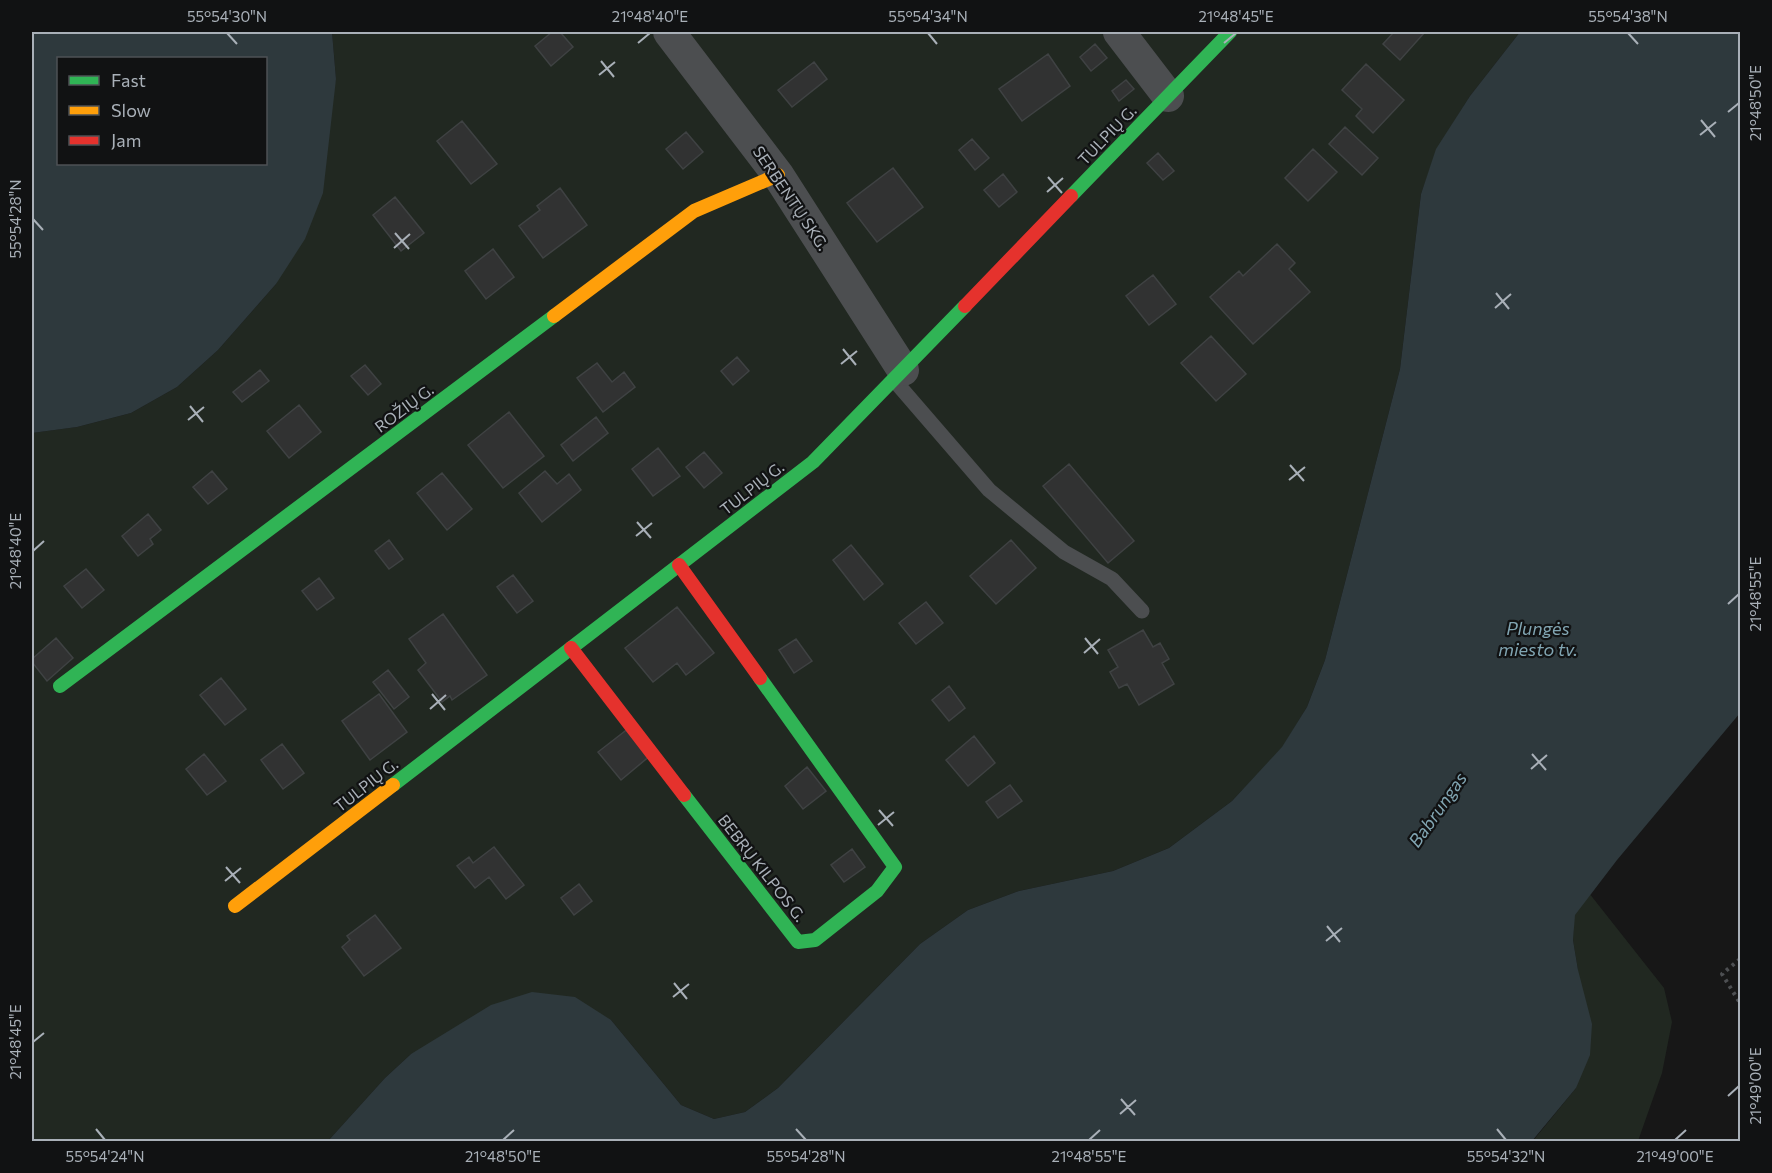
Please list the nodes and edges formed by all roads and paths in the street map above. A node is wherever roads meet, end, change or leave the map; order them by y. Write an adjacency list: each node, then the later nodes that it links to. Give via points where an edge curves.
1 (669, 32): 5 (street, SERBENTŲ SKG.)
2 (1119, 32): 4 (street)
3 (1230, 32): 4 (street, TULPIŲ G.)
4 (1168, 96): 6 (street, TULPIŲ G.)
5 (778, 175): 6 (street, SERBENTŲ SKG.); 10 (street, ROŽIŲ G., via 693,211)
6 (898, 375): 7 (street, TULPIŲ G., via 813,462); 8 (lane, via 989,490 1064,552 1112,579)
7 (679, 565): 9 (street, TULPIŲ G.); 9 (street, BEBRŲ KILPOS G., via 895,867 877,891 815,940 798,942)
8 (1142, 611)
9 (571, 648): 11 (street, TULPIŲ G.)
10 (60, 686)
11 (235, 906)
12 (1740, 959): 13 (path, via 1722,974)
13 (1740, 1003)

